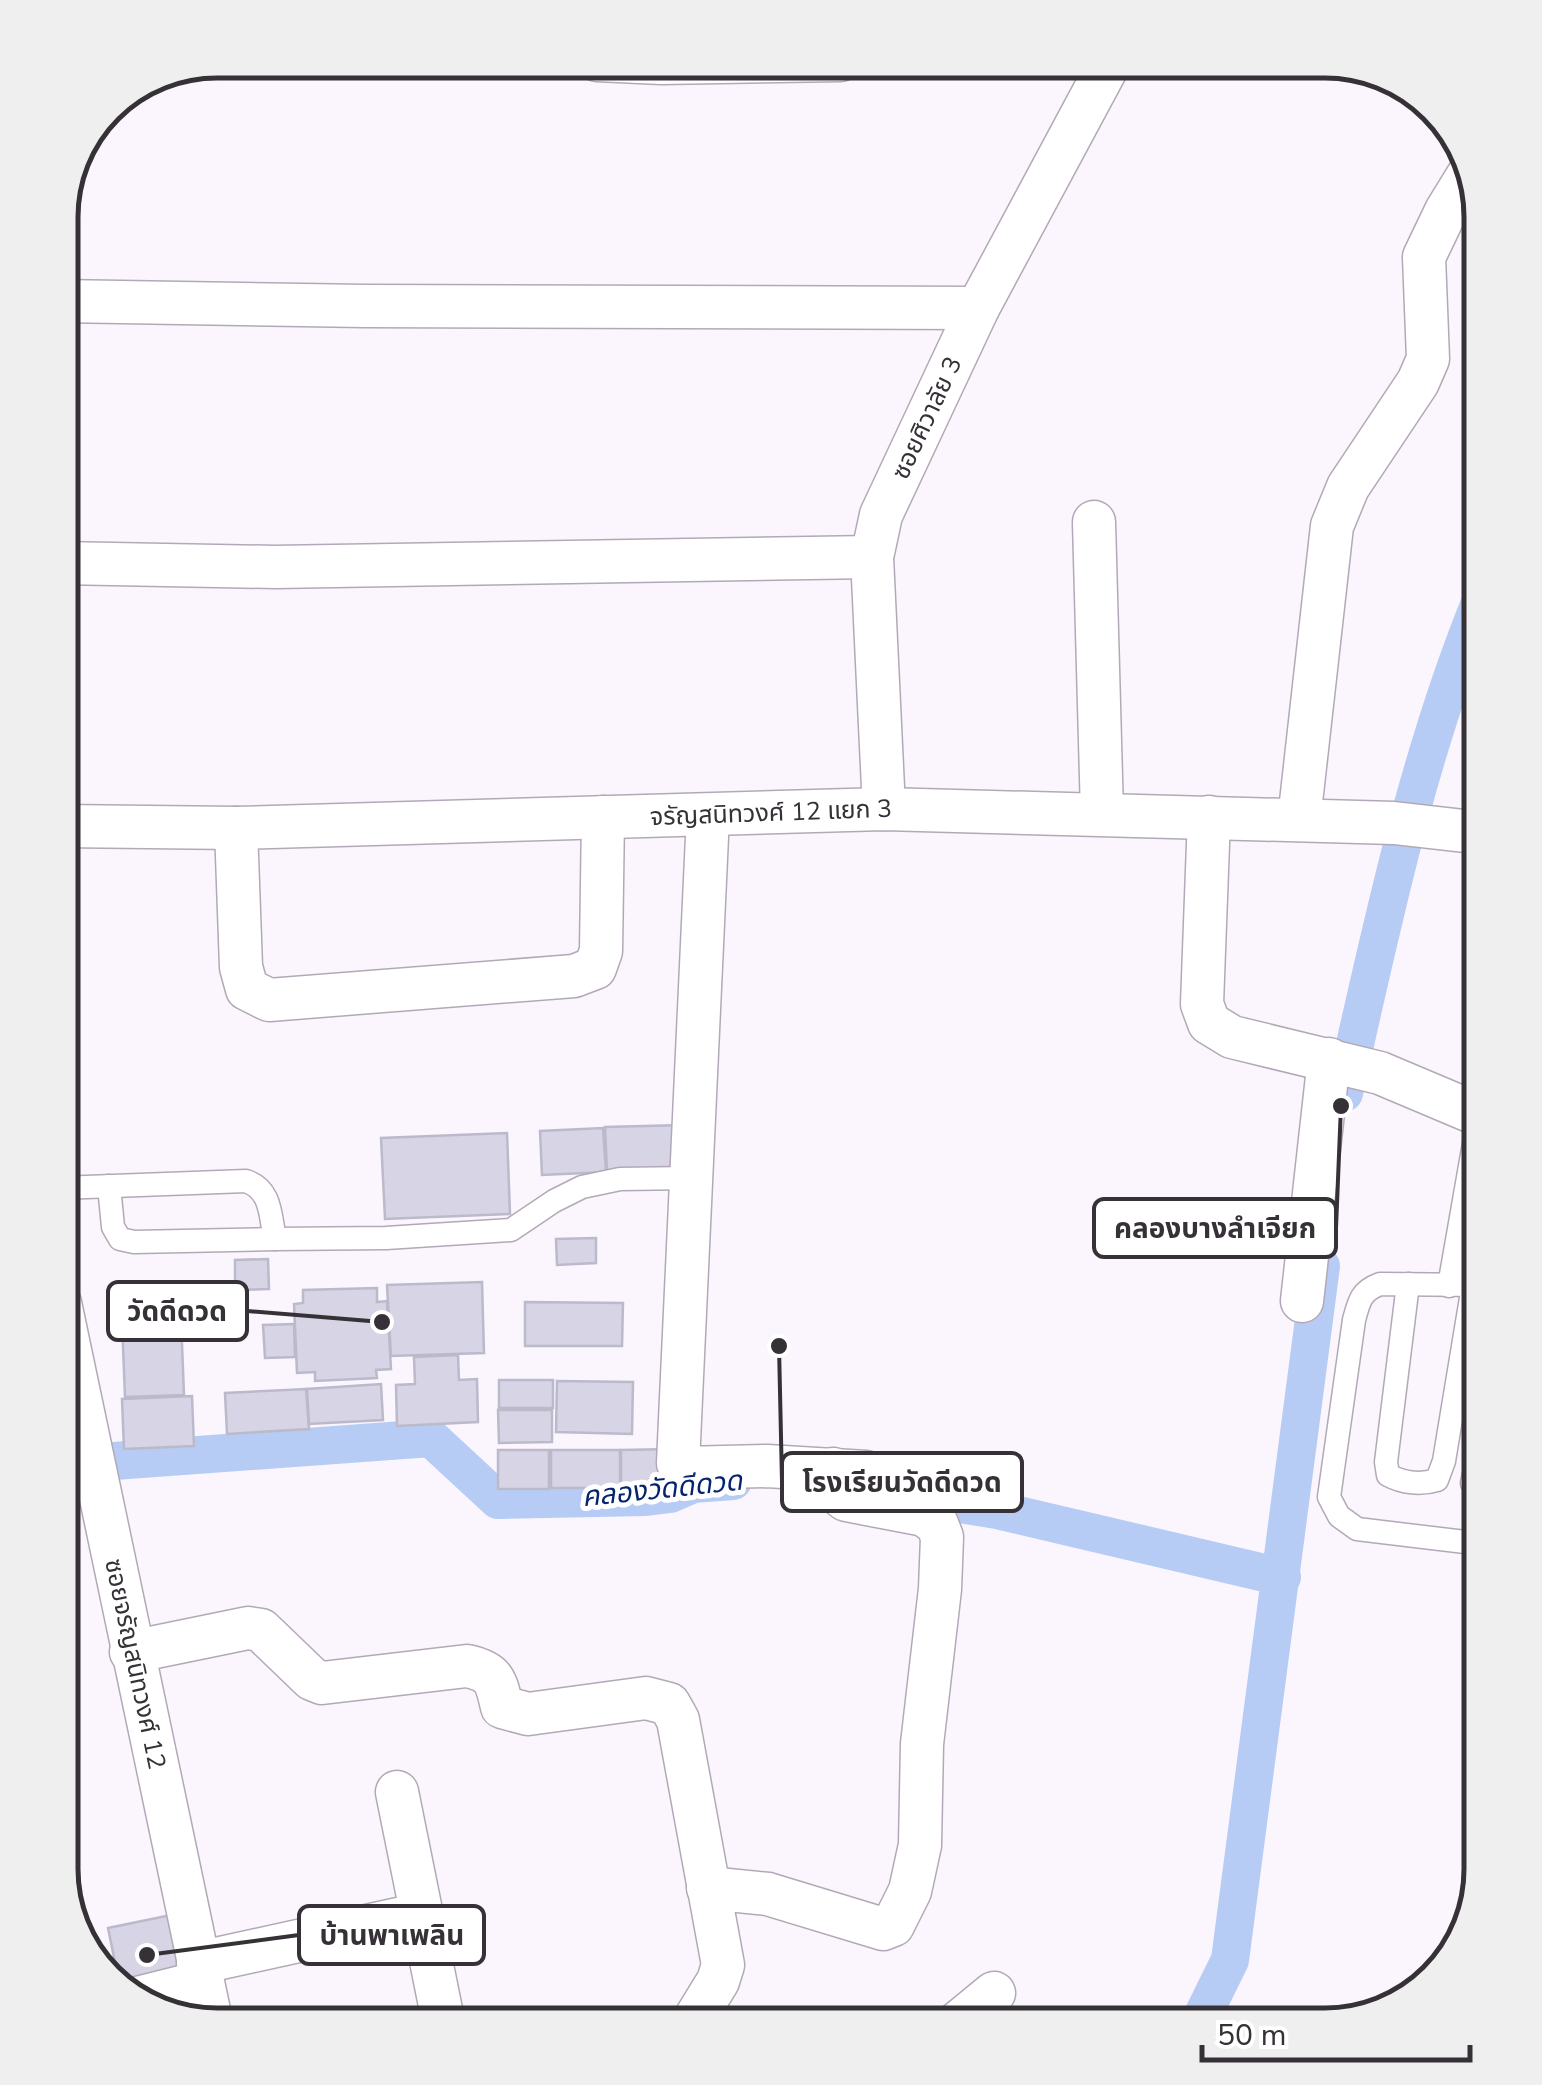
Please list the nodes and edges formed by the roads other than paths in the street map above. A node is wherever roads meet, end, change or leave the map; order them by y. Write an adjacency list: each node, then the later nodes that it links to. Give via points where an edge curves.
1 (1102, 78): 4 (street, ซอยศิวาลัย 3)
2 (1461, 186): 13 (street, via 1424,257 1428,359 1348,487 1332,526)
3 (78, 301): 4 (street)
4 (978, 308): 6 (street, ซอยศิวาลัย 3, via 882,515)
5 (1094, 522): 9 (street)
6 (872, 557): 7 (street, via 275,567); 8 (street, ซอยศิวาลัย 3)
7 (78, 563)
8 (884, 809): 9 (street, จรัญสนิทวงศ์ 12 แยก 3); 10 (street, จรัญสนิทวงศ์ 12 แยก 3)
9 (1102, 814): 12 (street, จรัญสนิทวงศ์ 12 แยก 3)
10 (708, 815): 11 (street, จรัญสนิทวงศ์ 12 แยก 3); 19 (street)
11 (603, 817): 15 (street, จรัญสนิทวงศ์ 12 แยก 3); 15 (street, via 601,952 595,968 574,976 269,1000 247,989 241,966)
12 (1209, 818): 13 (street, จรัญสนิทวงศ์ 12 แยก 3); 17 (street, via 1202,1004 1209,1023 1232,1036)
13 (1298, 820): 16 (street, จรัญสนิทวงศ์ 12 แยก 3)
14 (78, 826): 15 (street, จรัญสนิทวงศ์ 12 แยก 3)
15 (236, 828)
16 (1462, 830)
17 (1350, 1064): 18 (street); 27 (street)
18 (1464, 1106)
19 (691, 1178): 23 (lane, via 620,1178 582,1188 511,1230); 33 (street, via 678,1465 843,1478 852,1501 924,1515 942,1537 922,1744 920,1845 910,1890 893,1924 884,1929 768,1894)
20 (109, 1186): 21 (lane); 23 (lane, via 246,1181 266,1196); 23 (lane, via 120,1238)
21 (77, 1187)
22 (1464, 1227): 26 (lane)
23 (275, 1240)
24 (1408, 1284): 26 (lane); 28 (lane, via 1388,1475 1425,1484 1437,1480); 30 (lane, via 1380,1284 1359,1300 1329,1497 1357,1529)
25 (1464, 1285): 26 (lane)
26 (1449, 1286)
27 (1302, 1301)
28 (1464, 1357)
29 (77, 1384): 31 (street, ซอยจรัญสนิทวงศ์ 12)
30 (1464, 1542)
31 (131, 1652): 33 (street, via 248,1628 268,1633 322,1683 467,1666 496,1681 502,1707 517,1713 658,1698 678,1720); 35 (street, ซอยจรัญสนิทวงศ์ 12)
32 (397, 1792): 34 (street)
33 (708, 1888): 40 (street, via 723,1965)
34 (421, 1914): 35 (street); 39 (street)
35 (200, 1973): 36 (street); 38 (street, ซอยจรัญสนิทวงศ์ 12)
36 (152, 1991)
37 (994, 1993): 41 (street)
38 (208, 2007)
39 (440, 2007)
40 (702, 2007)
41 (977, 2008)

